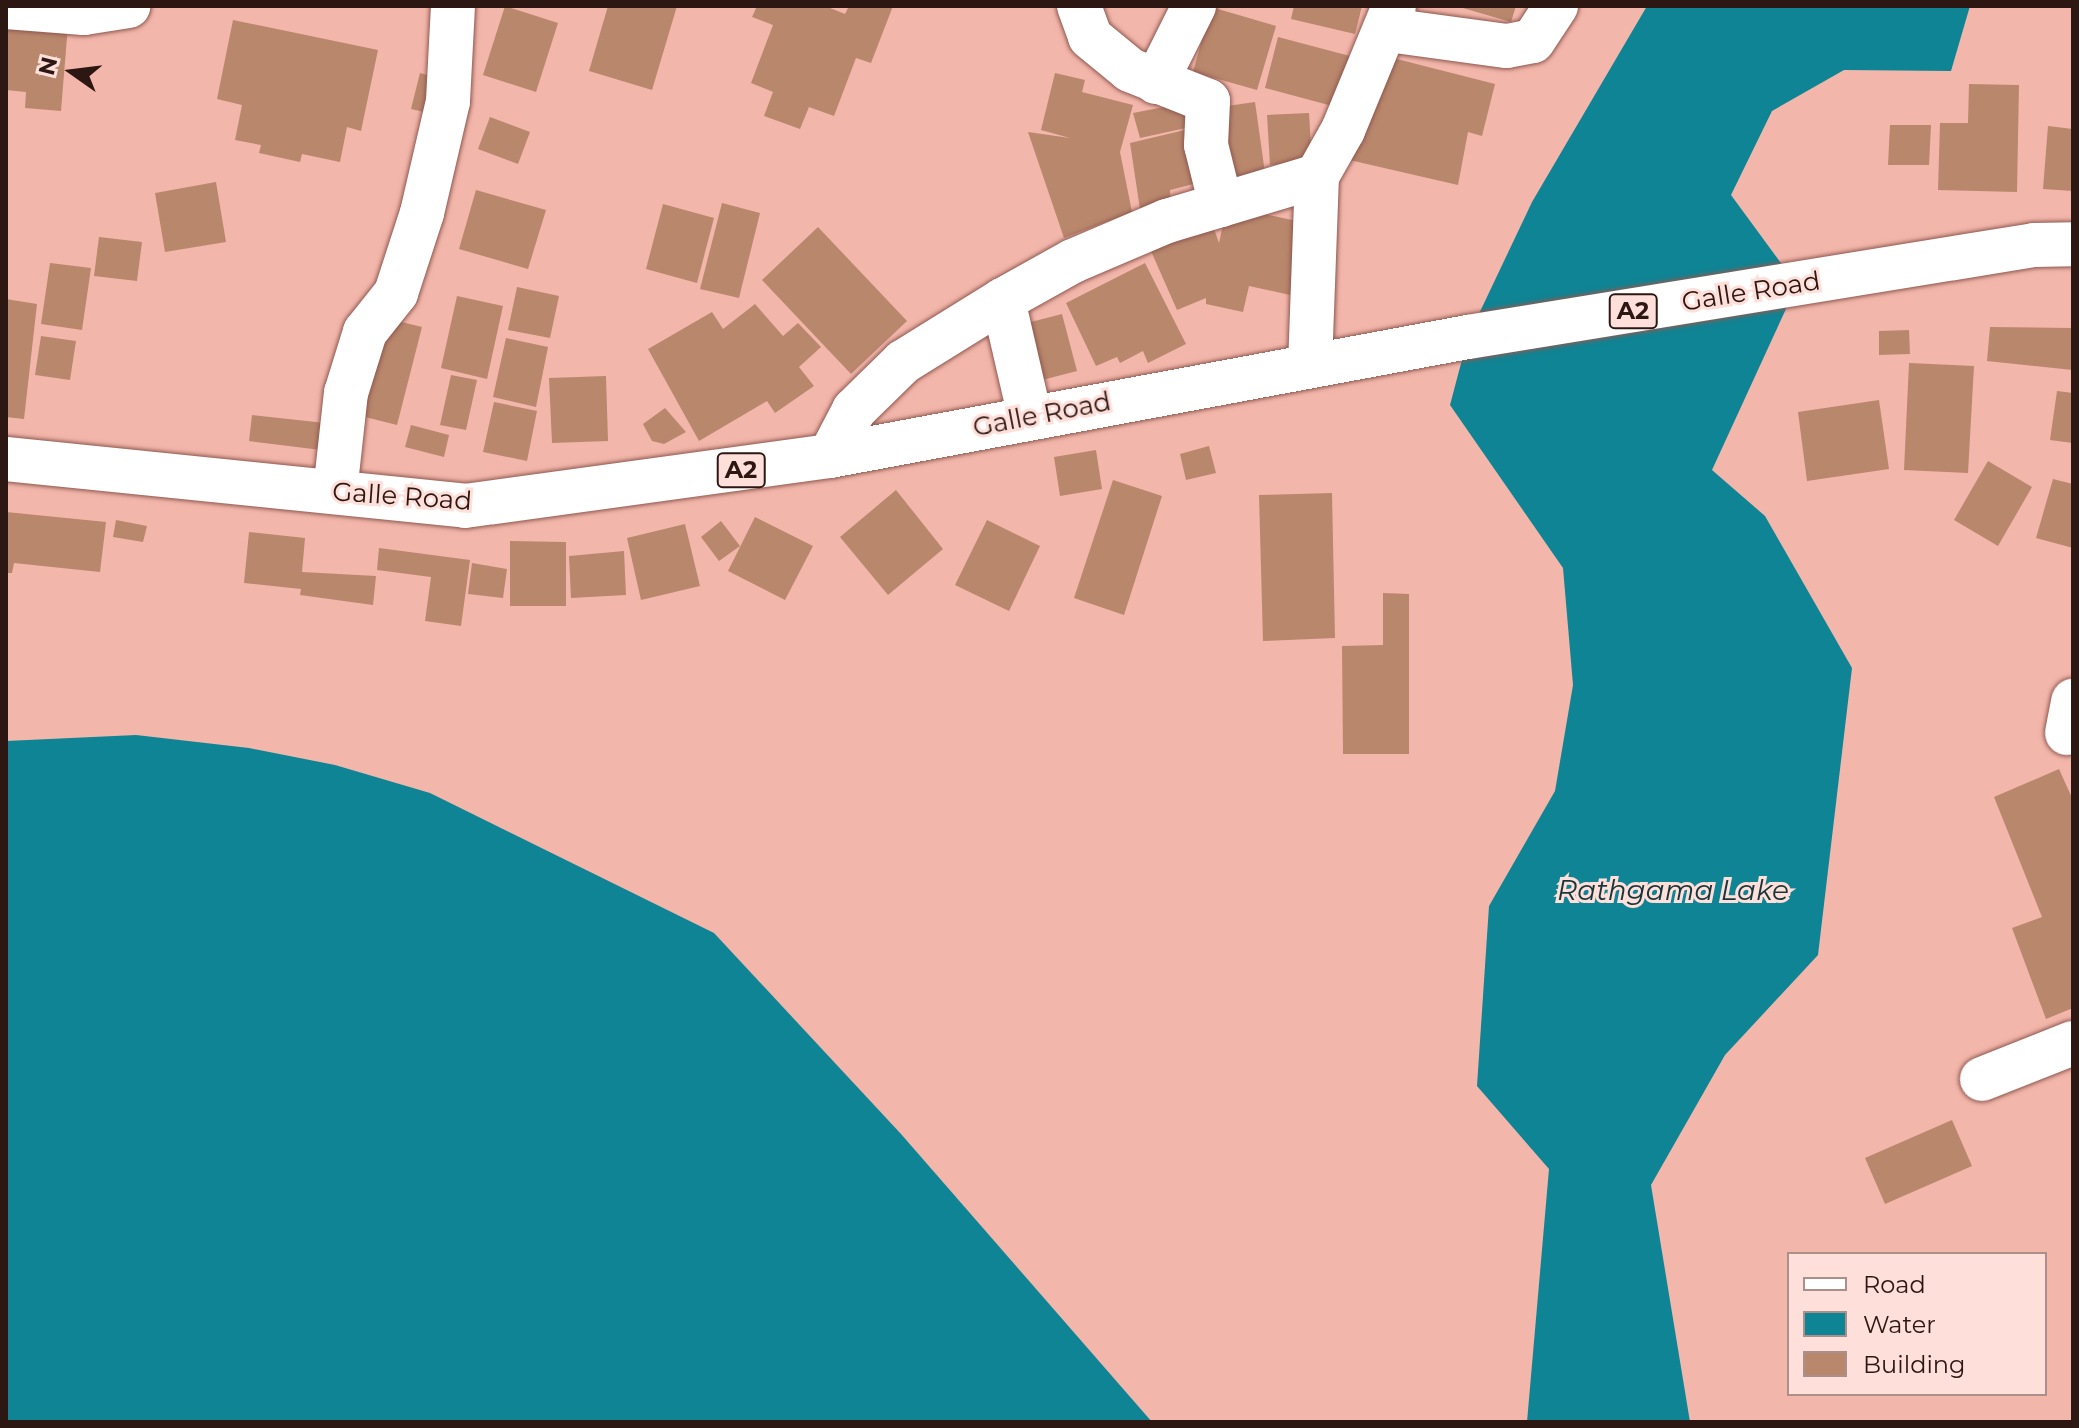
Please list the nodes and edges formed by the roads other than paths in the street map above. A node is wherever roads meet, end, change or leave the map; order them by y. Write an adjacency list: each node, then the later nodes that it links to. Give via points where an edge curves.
1 (128, 6): 6 (main road, via 84,13)
2 (453, 6): 17 (main road, via 448,101 422,213 396,293 365,332 346,393)
3 (1079, 6): 8 (main road, via 1090,37 1130,70)
4 (1194, 6): 8 (main road)
5 (1556, 6): 7 (main road, via 1533,41 1507,46)
6 (6, 7)
7 (1391, 18): 9 (main road)
8 (1156, 82): 10 (main road, via 1208,101 1206,145)
9 (1317, 176): 10 (main road); 13 (main road)
10 (1221, 205): 12 (main road, via 1167,221 1073,261)
11 (2073, 244): 13 (main road, Galle Road / A2, via 2034,245)
12 (1003, 300): 14 (main road); 15 (main road, via 903,362 854,410)
13 (1310, 366): 14 (main road, Galle Road / A2)
14 (1030, 417): 15 (main road, Galle Road / A2)
15 (830, 456): 17 (main road, Galle Road / A2, via 465,506)
16 (6, 459): 17 (main road, Galle Road / A2)
17 (335, 492)
18 (2073, 1043): 19 (main road)
19 (1982, 1079)

